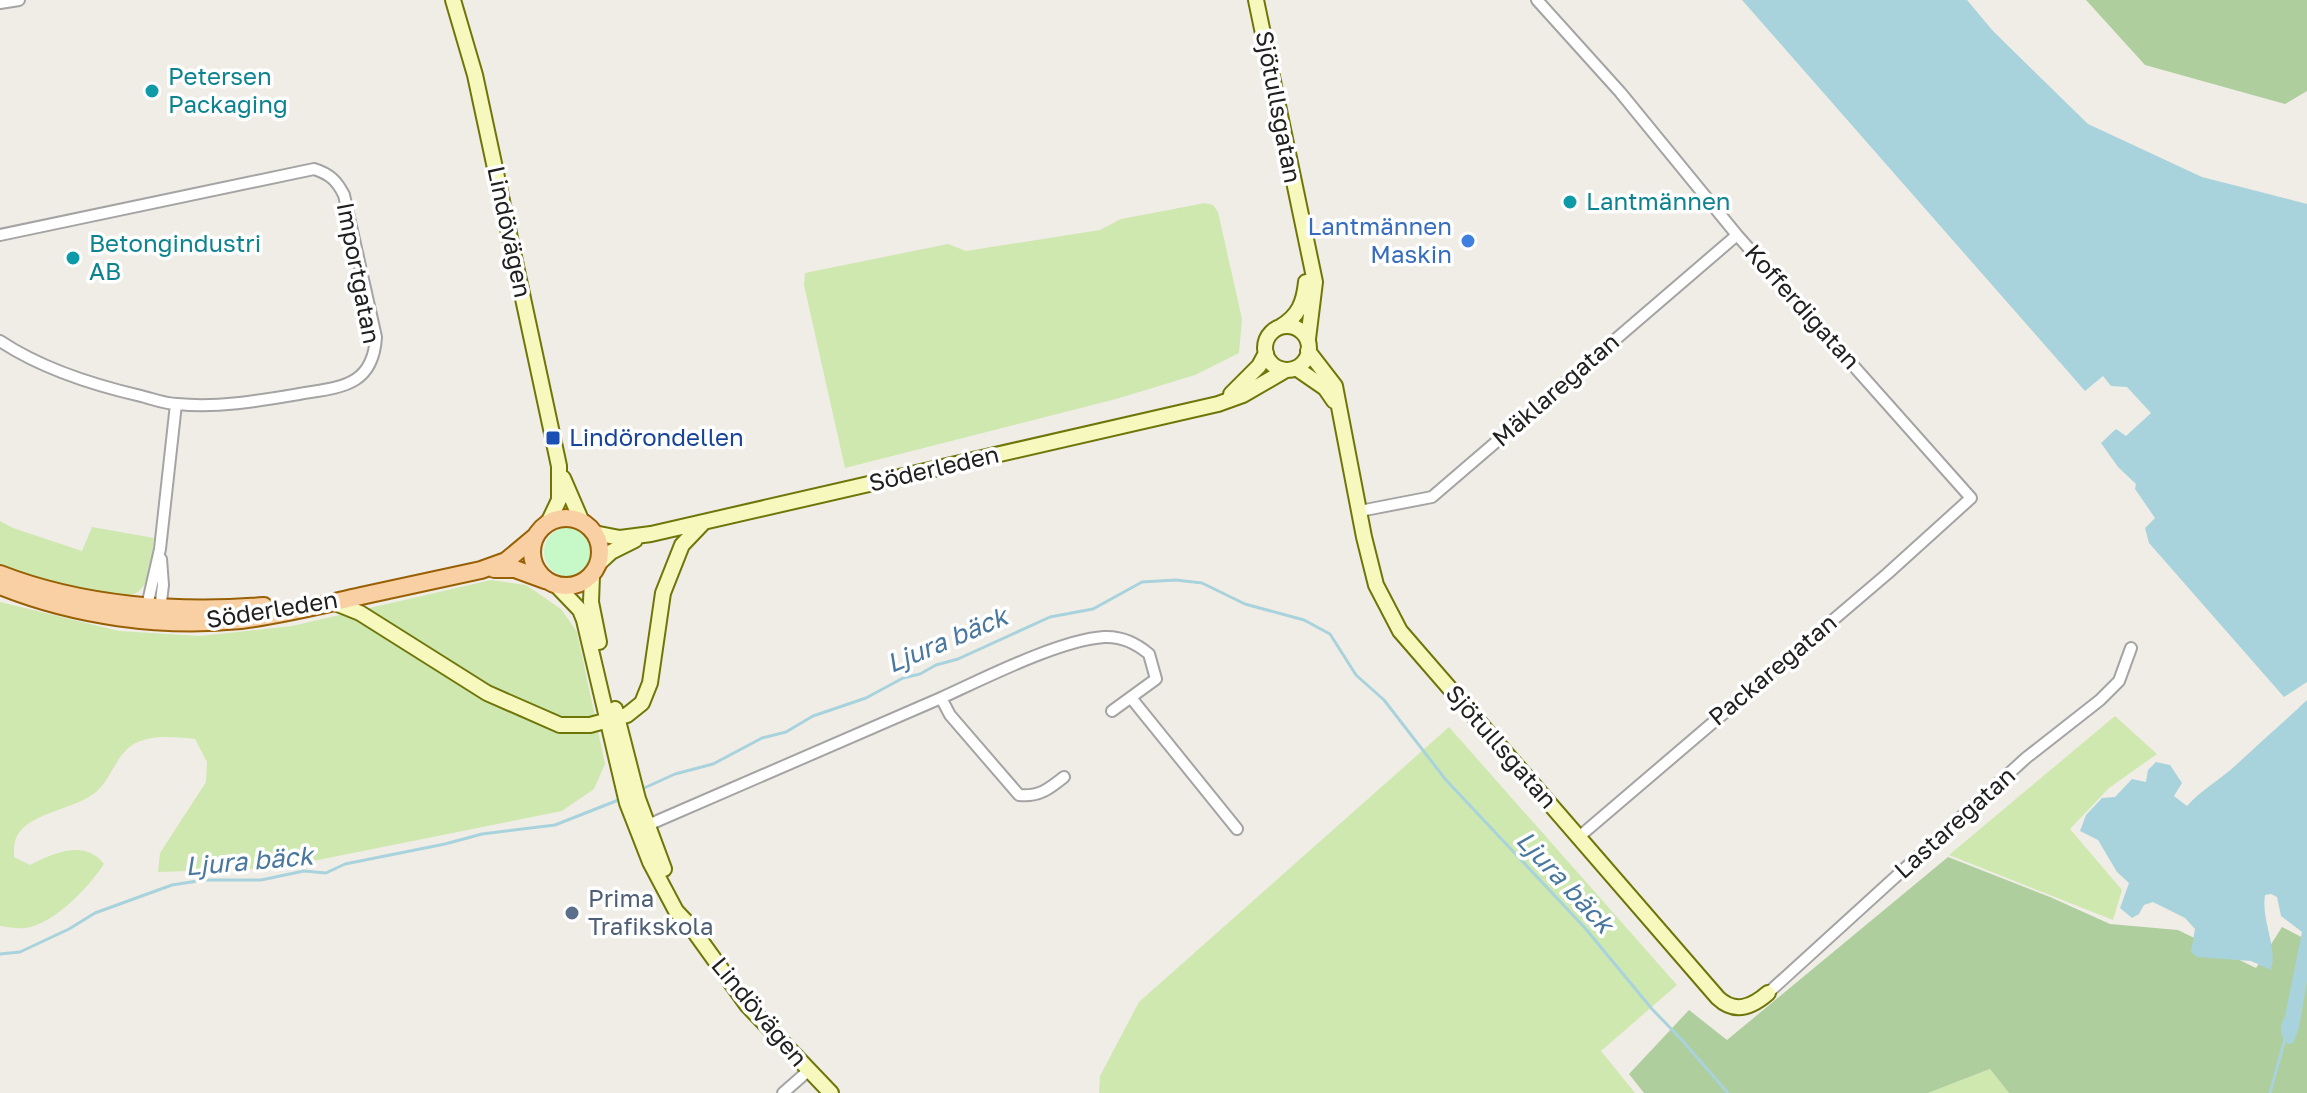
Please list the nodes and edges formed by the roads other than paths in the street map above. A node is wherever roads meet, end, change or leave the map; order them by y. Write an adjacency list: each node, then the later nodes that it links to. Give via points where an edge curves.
1 (19, 0): 5 (street)
2 (453, 0): 17 (main road, Lindövägen, via 475,75)
3 (1256, 0): 8 (main road, Sjötullsgatan)
4 (1537, 0): 7 (street, Kofferdigatan)
5 (0, 3)
6 (0, 235): 14 (street, Importgatan, via 314,169 337,182 376,337 368,369 336,388 231,405)
7 (1737, 235): 18 (street, Kofferdigatan, via 1971,498); 19 (street, Mäklaregatan, via 1432,497)
8 (1309, 261): 9 (main road, Sjötullsgatan, via 1304,300 1294,318); 11 (main road, Sjötullsgatan, via 1315,282)
9 (1279, 328): 11 (main road, via 1293,327); 12 (main road, via 1268,338)
10 (0, 341): 14 (street, Importgatan, via 58,371)
11 (1308, 345): 13 (main road, via 1303,362); 16 (main road, Sjötullsgatan, via 1335,386)
12 (1266, 353): 13 (main road, via 1273,365); 15 (main road, Söderleden, via 1240,387)
13 (1291, 369): 15 (main road, Söderleden); 16 (main road, via 1325,388)
14 (176, 404): 32 (street)
15 (1218, 404): 20 (main road, Söderleden)
16 (1337, 404): 19 (main road, Sjötullsgatan)
17 (559, 466): 21 (main road, Lindövägen, via 559,500); 22 (main road, Lindövägen)
18 (1966, 503): 42 (street, Packaregatan)
19 (1360, 511): 42 (main road, Sjötullsgatan, via 1376,585 1400,631)
20 (707, 521): 23 (main road, Söderleden); 37 (main road, via 682,545 667,582 642,703)
21 (548, 523): 22 (main road, via 571,518); 24 (main road)
22 (588, 527): 23 (main road, Söderleden, via 620,538); 25 (main road, via 600,547)
23 (651, 534): 25 (main road, Söderleden, via 620,547)
24 (536, 536): 26 (main road, Söderleden, via 506,561); 28 (main road, via 532,559)
25 (596, 569): 28 (main road, via 576,585); 37 (main road, Lindövägen, via 591,602)
26 (481, 570): 28 (main road, Söderleden, via 515,569); 30 (main road, Söderleden)
27 (0, 574): 32 (main road, Söderleden)
28 (551, 582): 37 (main road, Lindövägen, via 580,610)
29 (0, 586): 32 (main road, Söderleden, via 67,607)
30 (357, 597): 31 (main road, Söderleden); 32 (main road, Söderleden)
31 (335, 603): 32 (main road, Söderleden, via 201,622); 37 (main road, via 360,613 487,693 540,718 577,726)
32 (154, 611)
33 (2131, 648): 44 (street, Lastaregatan, via 2119,681 2100,700 2026,758)
34 (941, 698): 35 (street, via 1063,646 1103,637 1125,639 1149,654 1156,679); 38 (street, via 1019,795 1046,792); 40 (street)
35 (1132, 699): 36 (street); 41 (street)
36 (1112, 711)
37 (612, 720): 39 (main road, Lindövägen)
38 (1064, 777)
39 (631, 795): 40 (main road, Lindövägen); 43 (main road, Lindövägen, via 641,840 667,897)
40 (648, 825): 43 (main road, Lindövägen)
41 (1237, 829)
42 (1580, 836): 44 (main road, Sjötullsgatan, via 1727,1006 1748,1006)
43 (691, 927): 45 (main road, Lindövägen, via 747,1005)
44 (1768, 993)
45 (808, 1071): 46 (street); 47 (main road, Lindövägen)
46 (783, 1093)
47 (831, 1093)

